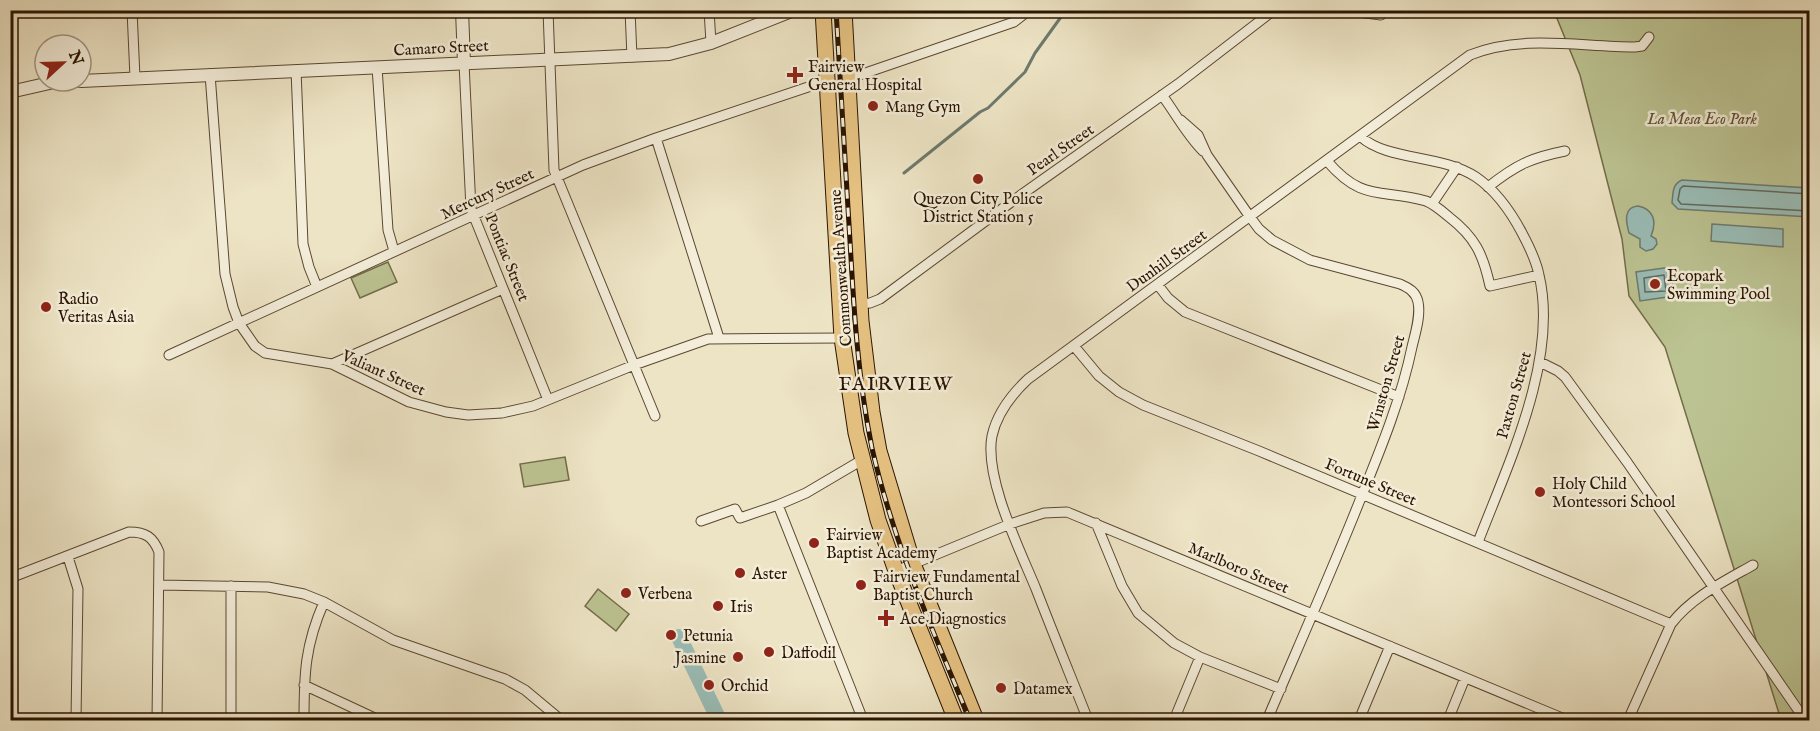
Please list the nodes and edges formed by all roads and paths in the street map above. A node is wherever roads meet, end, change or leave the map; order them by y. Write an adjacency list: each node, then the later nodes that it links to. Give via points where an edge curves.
1 (132, 10): 21 (street)
2 (462, 10): 17 (street, Pontiac Street)
3 (548, 10): 16 (street)
4 (630, 10): 15 (street)
5 (709, 10): 14 (street)
6 (794, 10): 14 (street, Camaro Street)
7 (823, 10): 24 (main road, Commonwealth Avenue)
8 (844, 10): 22 (main road, Commonwealth Avenue)
9 (1274, 10): 27 (street, Pearl Street)
10 (1342, 10): 12 (street)
11 (1023, 13): 22 (street, via 1014,22)
12 (1381, 15)
13 (1649, 37): 28 (street, Dunhill Street, via 1642,46 1635,47 1537,43 1483,50 1464,59)
14 (711, 43): 15 (street, Camaro Street, via 683,52)
15 (632, 57): 16 (street, Camaro Street)
16 (550, 59): 17 (street, Camaro Street); 33 (street)
17 (464, 63): 18 (street, Camaro Street); 36 (street, Pontiac Street)
18 (377, 67): 19 (street, Camaro Street); 38 (street, via 388,230)
19 (296, 70): 20 (street, Camaro Street); 41 (street, via 303,244)
20 (210, 74): 21 (street, Camaro Street); 44 (street, Valiant Street, via 225,274)
21 (135, 78): 23 (street, Camaro Street)
22 (848, 79): 43 (main road, Commonwealth Avenue)
23 (93, 80)
24 (826, 81): 29 (street, Mercury Street); 46 (main road, Commonwealth Avenue)
25 (33, 87): 26 (street, Camaro Street)
26 (10, 92)
27 (1162, 95): 37 (street, Winston Street); 43 (street, Pearl Street, via 880,299)
28 (1361, 137): 31 (street, Dunhill Street); 32 (street, Paxton Street, via 1388,150)
29 (656, 138): 33 (street, Mercury Street); 45 (street)
30 (1565, 151): 34 (street, via 1530,159)
31 (1327, 161): 35 (street, via 1347,183 1364,190); 37 (street, Dunhill Street)
32 (1457, 167): 34 (street, Paxton Street); 35 (street)
33 (556, 177): 36 (street, Mercury Street); 51 (street)
34 (1488, 187): 39 (street, Paxton Street, via 1517,223)
35 (1432, 204): 39 (street, via 1475,242 1490,286)
36 (474, 217): 38 (street, Mercury Street); 42 (street, Pontiac Street)
37 (1250, 217): 40 (street, Dunhill Street); 52 (street, Winston Street, via 1272,240 1310,260 1400,284 1415,294 1418,314)
38 (394, 251): 41 (street, Mercury Street)
39 (1539, 275): 49 (street, Paxton Street)
40 (1158, 285): 47 (street, Dunhill Street); 52 (street, via 1185,312)
41 (317, 287): 44 (street, Mercury Street)
42 (503, 289): 50 (street); 53 (street, Pontiac Street)
43 (859, 304): 63 (main road, Commonwealth Avenue, via 879,451)
44 (239, 323): 48 (street, Mercury Street); 50 (street, Valiant Street, via 265,353)
45 (719, 338): 46 (street, Valiant Street); 51 (street, Valiant Street)
46 (842, 338): 55 (main road, Commonwealth Avenue)
47 (1074, 346): 56 (street, Fortune Street, via 1099,376 1119,392); 60 (street, Dunhill Street, via 1014,392 996,424 992,438 994,474)
48 (169, 355)
49 (1540, 362): 61 (street, Paxton Street, via 1516,442); 69 (street, via 1565,377)
50 (332, 364): 53 (street, Valiant Street, via 409,402 446,412 502,413)
51 (634, 365): 53 (street, Valiant Street); 54 (street)
52 (1399, 397): 56 (street, Winston Street)
53 (548, 400)
54 (655, 417)
55 (862, 460): 57 (street); 65 (main road, Commonwealth Avenue)
56 (1363, 494): 61 (street, Fortune Street); 71 (street, Winston Street)
57 (778, 505): 58 (street, via 740,518 735,509); 85 (street)
58 (701, 522)
59 (1096, 523): 60 (street, Marlboro Street, via 1056,511); 71 (street, Marlboro Street); 74 (street, via 1122,586 1138,613 1174,643)
60 (1010, 524): 63 (street, Marlboro Street); 88 (street, Dunhill Street)
61 (1478, 542): 72 (street, Fortune Street)
62 (68, 557): 66 (street); 67 (street, via 129,532 142,532 159,552); 79 (street, via 78,589)
63 (914, 564): 65 (street, Marlboro Street); 87 (main road, Commonwealth Avenue)
64 (1753, 565): 69 (street)
65 (896, 571): 86 (main road, Commonwealth Avenue)
66 (10, 578)
67 (159, 585): 68 (street); 80 (street)
68 (231, 586): 70 (street, via 283,589); 81 (street)
69 (1713, 588): 72 (street); 96 (street)
70 (324, 602): 76 (street, via 309,643); 84 (street, via 393,640 505,679)
71 (1313, 614): 73 (street, Marlboro Street); 77 (street, Winston Street)
72 (1671, 624): 95 (street)
73 (1390, 646): 75 (street, Marlboro Street); 91 (street)
74 (1200, 657): 77 (street); 89 (street)
75 (1465, 678): 78 (street, Marlboro Street); 92 (street)
76 (304, 685): 82 (street); 83 (street)
77 (1281, 689): 90 (street, Winston Street)
78 (1543, 710): 93 (street); 94 (street, Marlboro Street)
79 (76, 720)
80 (158, 720)
81 (231, 720)
82 (304, 720)
83 (379, 720)
84 (561, 720)
85 (862, 720)
86 (956, 720)
87 (976, 720)
88 (1088, 720)
89 (1174, 720)
90 (1267, 720)
91 (1359, 720)
92 (1448, 720)
93 (1539, 720)
94 (1567, 720)
95 (1628, 720)
96 (1805, 720)

